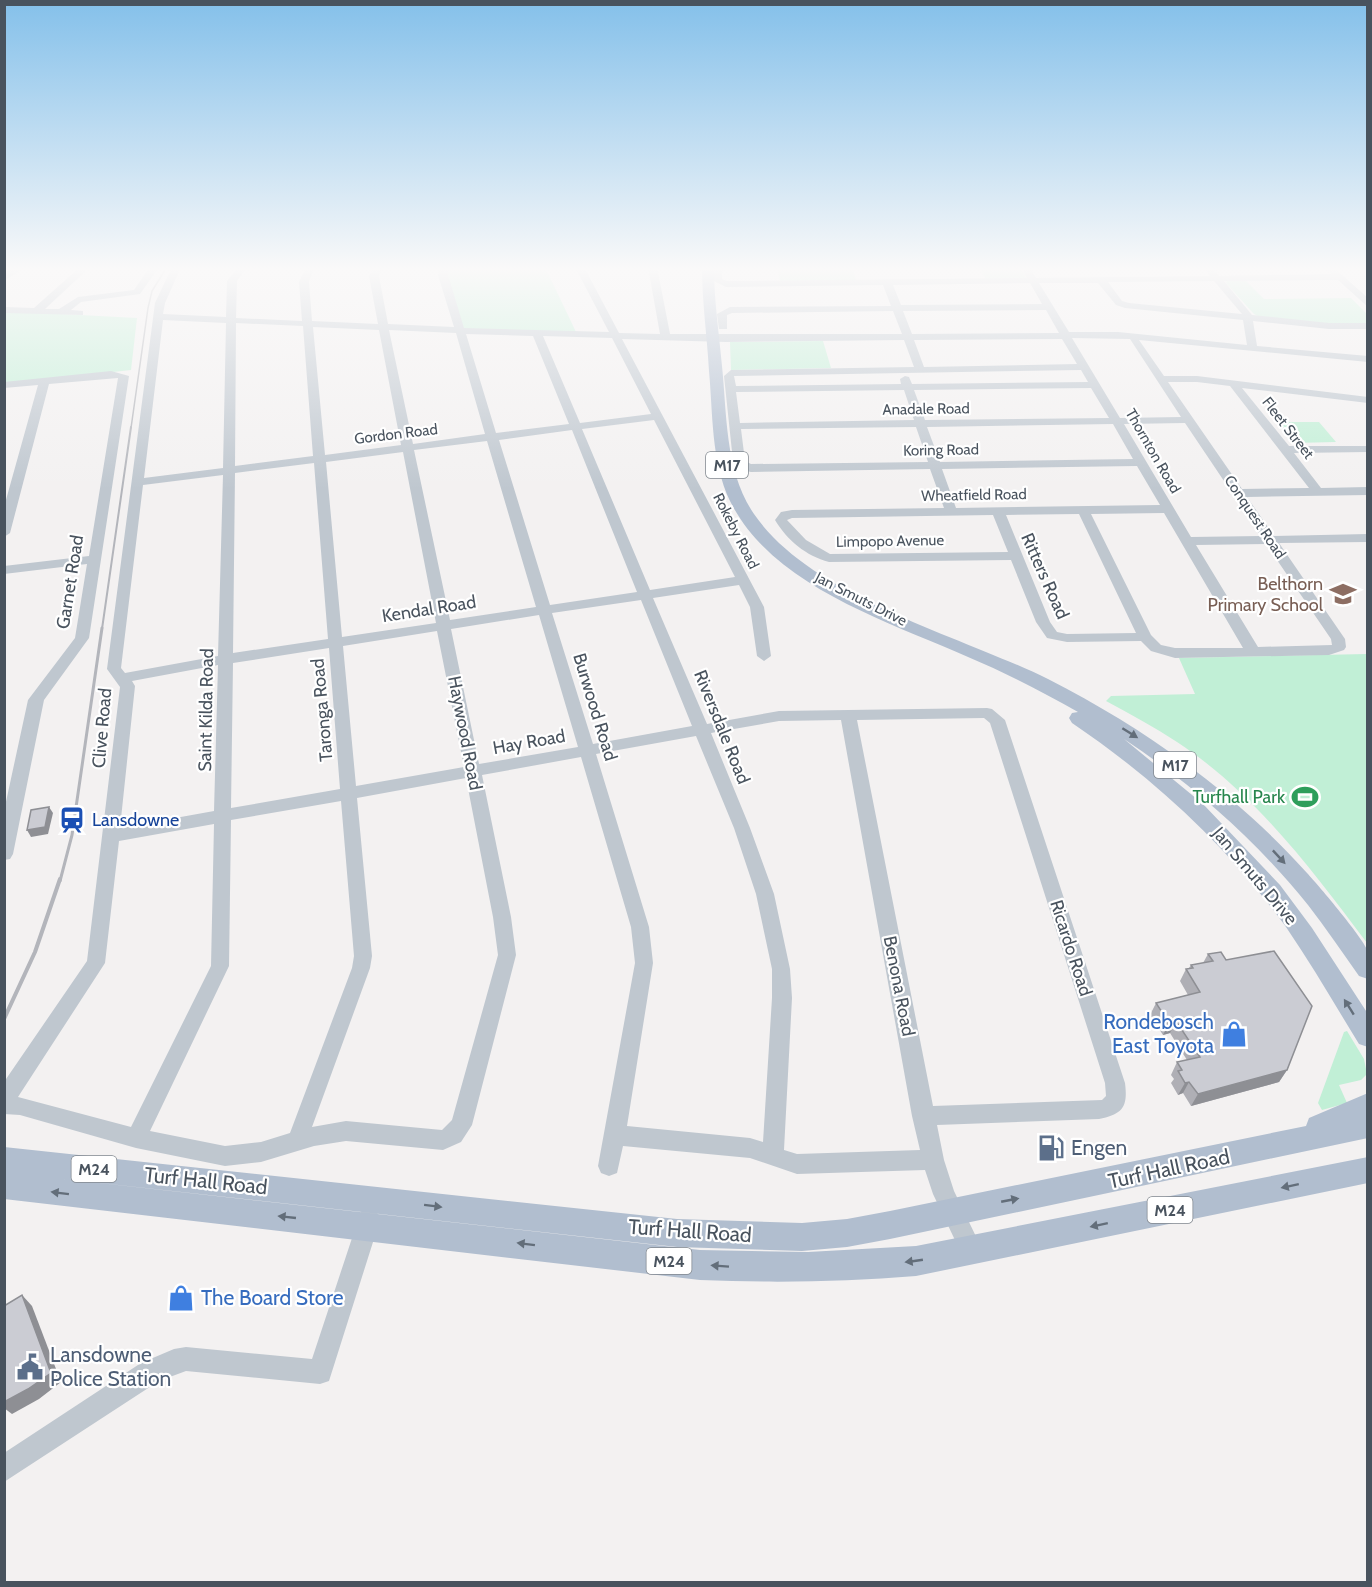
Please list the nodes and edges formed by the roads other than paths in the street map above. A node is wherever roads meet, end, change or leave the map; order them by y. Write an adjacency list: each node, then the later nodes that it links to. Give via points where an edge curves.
1 (156, 341): 40 (street, Clive Road)
2 (232, 341): 39 (street, Saint Kilda Road)
3 (310, 341): 36 (street, Taronga Road)
4 (387, 341): 33 (street, Haywood Road)
5 (463, 341): 32 (street, Burwood Road)
6 (540, 341): 31 (street, Riversdale Road)
7 (619, 341): 26 (street, Rokeby Road)
8 (719, 341): 60 (main road, Jan Smuts Drive / M17, via 729,477 748,517 778,549 817,578)
9 (910, 341): 17 (street)
10 (1069, 341): 15 (street, Thornton Road)
11 (1188, 341): 13 (street)
12 (1251, 341): 13 (street)
13 (1252, 348): 14 (street)
14 (1365, 363): 18 (street, Conquest Road, via 1365,370 1136,342)
15 (1084, 367): 17 (street); 22 (street, Thornton Road)
16 (901, 369): 17 (street); 23 (street); 24 (street, via 737,372 729,375)
17 (920, 369)
18 (1161, 379): 20 (street, via 1191,378); 27 (street, Conquest Road)
19 (44, 381): 21 (street); 49 (street); 54 (street, Garnet Road, via 123,374)
20 (1233, 384): 25 (street); 35 (street, Fleet Street)
21 (4, 385)
22 (1095, 385): 23 (street); 28 (street, Thornton Road)
23 (908, 387): 24 (street); 29 (street)
24 (731, 389): 30 (street)
25 (1368, 399)
26 (658, 416): 31 (street, Gordon Road); 56 (street, Rokeby Road)
27 (1188, 420): 28 (street, Anadale Road); 43 (street, Conquest Road)
28 (1117, 421): 29 (street, Anadale Road); 37 (street, Thornton Road)
29 (920, 424): 30 (street, Anadale Road); 38 (street)
30 (735, 426): 38 (street, Koring Road, via 739,461 751,468)
31 (576, 427): 32 (street, Gordon Road); 57 (street, Riversdale Road)
32 (493, 437): 33 (street, Gordon Road); 58 (street, Burwood Road)
33 (408, 448): 36 (street, Gordon Road); 59 (street, Haywood Road)
34 (1368, 449): 35 (street)
35 (1286, 450): 42 (street, Fleet Street)
36 (320, 459): 39 (street, Gordon Road); 62 (street, Taronga Road)
37 (1141, 462): 38 (street, Koring Road); 44 (street, Thornton Road)
38 (935, 465): 47 (street)
39 (229, 471): 40 (street, Gordon Road); 65 (street, Saint Kilda Road)
40 (138, 482): 66 (street, Clive Road, via 114,669)
41 (1368, 491): 42 (street)
42 (1318, 492): 43 (street)
43 (1238, 493): 51 (street, Conquest Road)
44 (1168, 508): 45 (street, Wheatfield Road); 52 (street, Thornton Road)
45 (1083, 510): 46 (street, Wheatfield Road); 61 (street)
46 (998, 511): 47 (street, Wheatfield Road); 53 (street, Ritters Road)
47 (951, 512): 48 (street, Wheatfield Road, via 792,514)
48 (781, 518): 53 (street, Limpopo Avenue, via 784,526 804,544 829,558)
49 (4, 533)
50 (1368, 538): 51 (street)
51 (1270, 539): 52 (street); 63 (street, Conquest Road, via 1340,646 1329,651)
52 (1188, 540): 63 (street, Thornton Road)
53 (1016, 556): 61 (street, Ritters Road, via 1052,635)
54 (94, 559): 55 (street); 72 (street, Garnet Road, via 82,638 36,700)
55 (4, 570)
56 (742, 580): 57 (street, Kendal Road); 64 (street, Rokeby Road, via 759,612)
57 (646, 595): 58 (street, Kendal Road); 69 (street, Riversdale Road)
58 (545, 610): 59 (street, Kendal Road); 70 (street, Burwood Road)
59 (444, 626): 62 (street, Kendal Road); 71 (street, Haywood Road)
60 (927, 632): 77 (main road, Jan Smuts Drive / M17, one-way to 77, via 1068,698 1122,728 1174,764 1226,806 1280,858 1310,891); 78 (main road, Jan Smuts Drive / M17, one-way to 60, via 1293,920 1219,830 1098,730)
61 (1145, 637): 63 (street, Conquest Road, via 1156,648 1175,653)
62 (336, 643): 65 (street, Kendal Road); 73 (street, Taronga Road)
63 (1253, 652)
64 (764, 656)
65 (226, 659): 66 (street, Kendal Road); 74 (street, Saint Kilda Road)
66 (122, 678): 75 (street, Clive Road, via 128,686)
67 (848, 714): 68 (street, Hay Road); 69 (street, Hay Road, via 779,716); 81 (street, Benona Road)
68 (992, 714): 81 (street, Ricardo Road, via 1108,1060 1117,1100 1099,1110)
69 (703, 731): 70 (street, Hay Road); 88 (street, Riversdale Road, via 759,870 779,953 782,998)
70 (588, 751): 71 (street, Hay Road); 84 (street, Burwood Road, via 637,911 644,963)
71 (472, 771): 73 (street, Hay Road); 83 (street, Haywood Road, via 502,917 506,964 459,1129 442,1140)
72 (12, 782): 76 (street, Garnet Road)
73 (349, 794): 74 (street, Hay Road); 86 (street, Taronga Road, via 363,961)
74 (222, 816): 75 (street, Hay Road); 85 (street, Saint Kilda Road, via 219,970)
75 (111, 836): 80 (street, Clive Road, via 96,963)
76 (4, 854)
77 (1368, 969)
78 (1368, 1036)
79 (1368, 1104): 87 (main road)
80 (4, 1105): 85 (street, Turf Hall Road, via 39,1110)
81 (923, 1116): 90 (street, Benona Road)
82 (1368, 1126): 87 (main road, Turf Hall Road / M24)
83 (393, 1135): 86 (street, Turf Hall Road, via 346,1131)
84 (615, 1135): 88 (street, via 741,1147); 91 (street, Burwood Road)
85 (136, 1138): 86 (street, Turf Hall Road, via 225,1156 261,1152)
86 (299, 1141)
87 (1281, 1145): 96 (main road, Turf Hall Road / M24, one-way to 87)
88 (773, 1156): 90 (street, via 797,1164)
89 (4, 1160): 97 (main road, Turf Hall Road / M24, via 184,1179)
90 (933, 1160): 96 (street, Benona Road)
91 (609, 1166)
92 (1368, 1170): 94 (main road, Turf Hall Road / M24)
93 (1368, 1176): 94 (main road)
94 (1323, 1179): 98 (main road, Turf Hall Road / M24, one-way to 98)
95 (4, 1186): 97 (main road, Turf Hall Road / M24, one-way to 95, via 115,1200)
96 (952, 1211): 97 (main road, Turf Hall Road / M24, one-way to 96, via 676,1233 802,1237 847,1233); 98 (street, Benona Road)
97 (371, 1212): 98 (main road, Turf Hall Road / M24, one-way to 97, via 870,1265 746,1268 691,1263); 99 (street, via 321,1372 197,1359 174,1361 150,1372)
98 (972, 1251)
99 (4, 1469)

